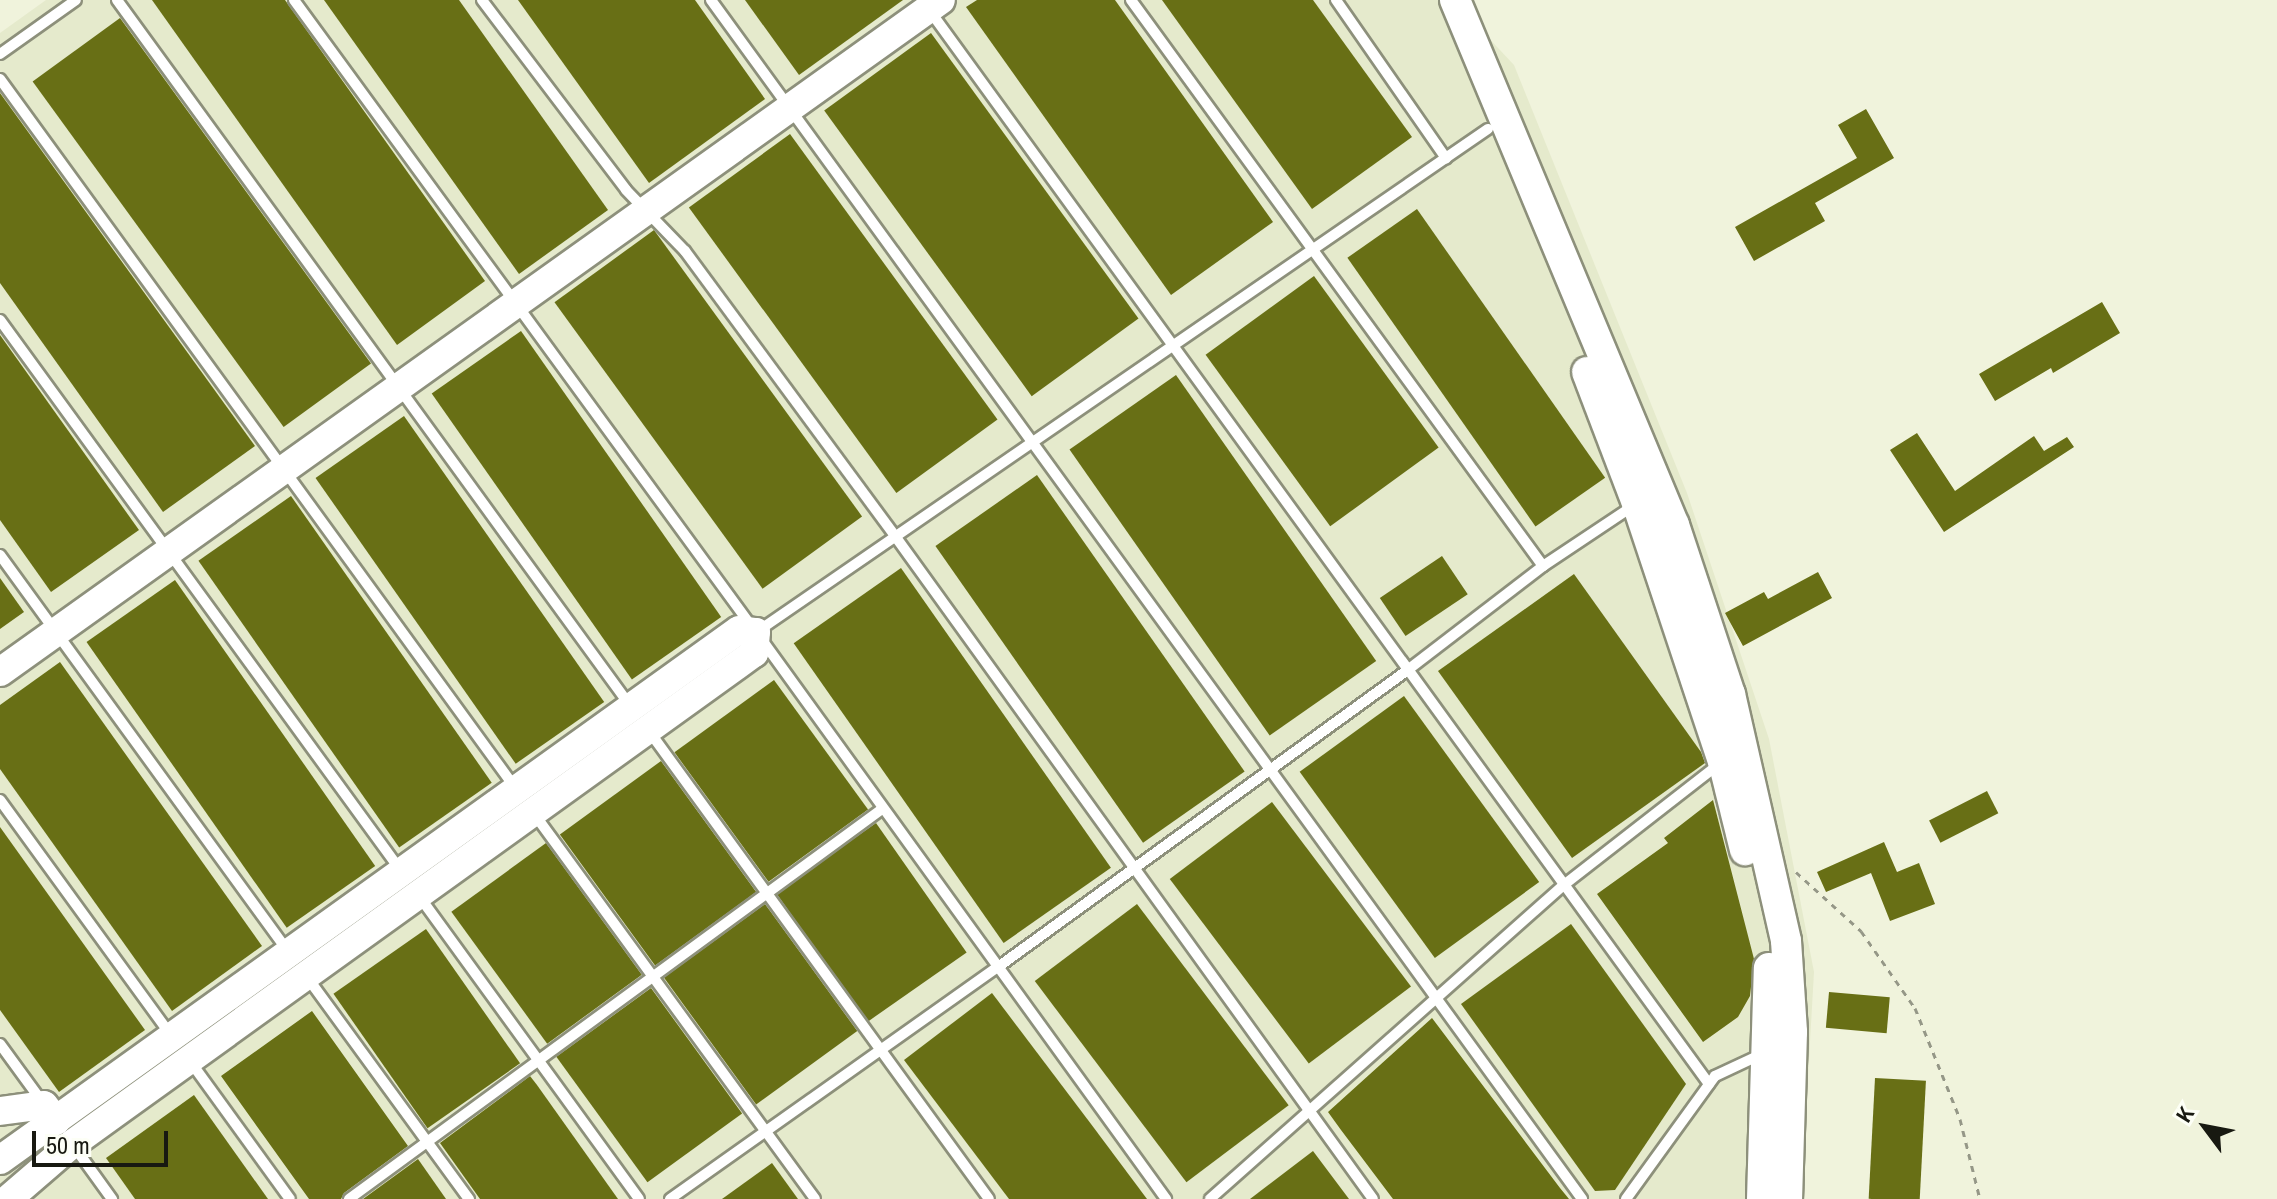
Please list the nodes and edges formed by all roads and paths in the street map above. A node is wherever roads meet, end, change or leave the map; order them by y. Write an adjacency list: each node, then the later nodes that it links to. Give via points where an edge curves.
1 (76, 0): 11 (lane)
2 (117, 0): 21 (lane)
3 (294, 0): 18 (lane)
4 (482, 0): 16 (lane, via 626,190)
5 (711, 0): 13 (lane)
6 (1131, 0): 17 (lane)
7 (1336, 0): 15 (lane)
8 (1434, 0): 14 (main road)
9 (1455, 0): 39 (main road, via 1674,525 1730,694)
10 (930, 3): 13 (street); 20 (lane)
11 (0, 54)
12 (0, 79): 23 (lane)
13 (790, 108): 16 (street); 22 (lane)
14 (1488, 129): 15 (lane); 24 (main road)
15 (1446, 158): 17 (lane)
16 (649, 211): 18 (street); 25 (lane, via 685,251)
17 (1313, 250): 20 (lane); 28 (lane)
18 (515, 304): 21 (street); 30 (lane)
19 (0, 320): 26 (lane)
20 (1173, 345): 22 (lane); 31 (lane)
21 (399, 387): 23 (street); 33 (lane)
22 (1032, 442): 25 (lane); 35 (lane)
23 (284, 469): 26 (street); 37 (lane)
24 (1637, 503): 28 (lane); 34 (main road)
25 (895, 536): 30 (lane); 40 (lane)
26 (169, 552): 29 (street); 41 (lane)
27 (0, 555): 29 (lane)
28 (1543, 566): 31 (lane)
29 (56, 632): 32 (street); 44 (lane)
30 (756, 632): 33 (street, via 739,630); 38 (lane)
31 (1409, 669): 35 (lane); 42 (lane)
32 (0, 672)
33 (640, 718): 37 (street); 43 (lane)
34 (1723, 761): 42 (lane); 51 (main road, via 1758,904)
35 (1269, 767): 40 (lane); 47 (lane)
36 (0, 800): 48 (lane)
37 (525, 801): 41 (street); 46 (lane)
38 (882, 809): 43 (lane); 45 (lane)
39 (1765, 851): 51 (main road, via 1786,941); 77 (path, via 1812,883 1861,931 1915,1008 1960,1119)
40 (1132, 867): 45 (lane); 56 (lane)
41 (410, 884): 44 (street); 53 (lane)
42 (1565, 884): 47 (lane); 54 (lane)
43 (767, 893): 46 (lane); 50 (lane)
44 (298, 964): 48 (street); 52 (street); 59 (lane)
45 (998, 967): 50 (lane); 70 (lane)
46 (652, 976): 53 (lane); 58 (lane)
47 (1436, 997): 56 (lane); 73 (lane)
48 (172, 1037): 57 (street)
49 (0, 1044): 57 (lane)
50 (881, 1050): 58 (lane); 69 (lane)
51 (1780, 1051): 54 (lane, via 1715,1076); 75 (main road); 76 (main road)
52 (189, 1060): 57 (street); 63 (lane)
53 (538, 1060): 59 (lane); 66 (lane)
54 (1709, 1084): 74 (lane)
55 (0, 1111): 57 (street)
56 (1309, 1112): 71 (lane); 72 (lane)
57 (57, 1123): 60 (street); 61 (street); 62 (lane)
58 (765, 1131): 67 (lane); 68 (lane)
59 (427, 1142): 64 (lane); 65 (lane)
60 (0, 1160)
61 (8, 1199)
62 (112, 1199)
63 (290, 1199)
64 (349, 1199)
65 (469, 1199)
66 (639, 1199)
67 (670, 1199)
68 (815, 1199)
69 (989, 1199)
70 (1166, 1199)
71 (1210, 1199)
72 (1373, 1199)
73 (1582, 1199)
74 (1626, 1199)
75 (1762, 1199)
76 (1787, 1199)
77 (1980, 1199)

